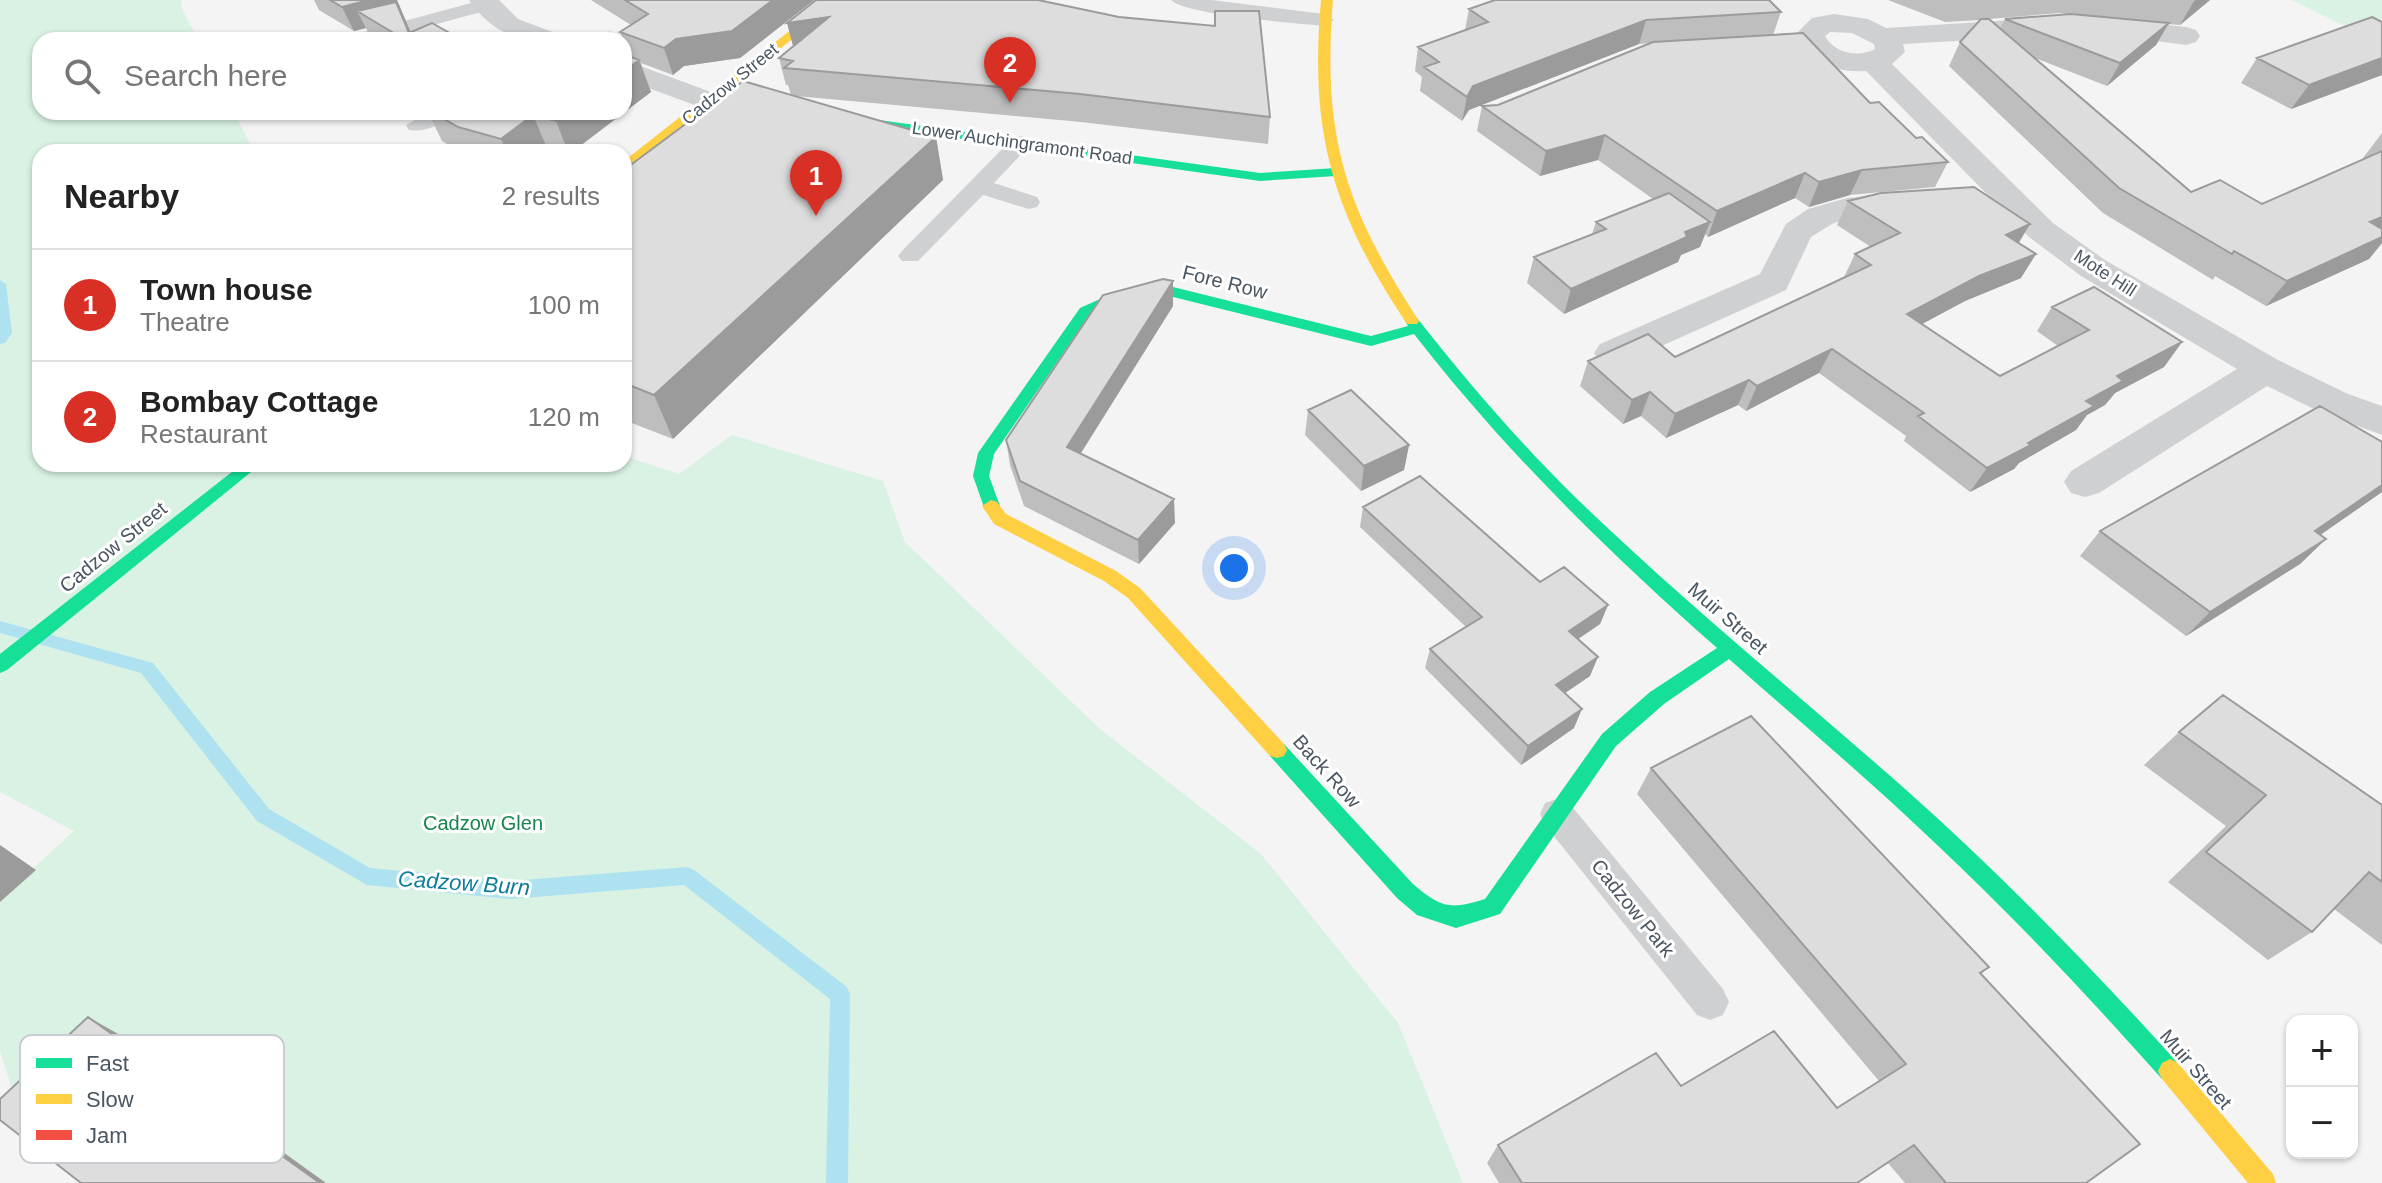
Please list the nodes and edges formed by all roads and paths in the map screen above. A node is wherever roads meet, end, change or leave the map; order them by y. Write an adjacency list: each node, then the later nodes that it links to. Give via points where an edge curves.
1 (836, 0): 12 (main road, Cadzow Street)
2 (1180, 0): 5 (lane)
3 (1327, 0): 5 (main road, Muir Street)
4 (484, 2): 6 (lane); 7 (street, via 508,25)
5 (1324, 20): 19 (main road, Muir Street, via 1319,93)
6 (383, 32)
7 (527, 32)
8 (2186, 36): 10 (street, via 2067,25)
9 (1783, 48): 10 (street, via 1814,45 1838,59)
10 (1878, 49): 21 (street, Mote Hill)
11 (632, 72): 12 (street)
12 (708, 101): 13 (main road); 18 (main road, Cadzow Street)
13 (786, 112)
14 (818, 116): 17 (main road, Lower Auchingramont Road)
15 (428, 120): 16 (lane)
16 (417, 125)
17 (1022, 142): 19 (main road, Lower Auchingramont Road, via 1260,177); 20 (lane)
18 (632, 162)
19 (1336, 172): 26 (main road, Muir Street, via 1357,228)
20 (979, 186): 23 (lane); 25 (lane)
21 (2007, 196): 22 (street); 29 (street, Mote Hill, via 2041,230 2093,268)
22 (1970, 201)
23 (1029, 202)
24 (1928, 202): 27 (street, via 1869,205 1822,216 1797,232 1773,282)
25 (910, 256)
26 (1417, 328): 28 (main road, Fore Row, via 1371,341 1155,290 1085,310); 33 (main road, Muir Street, via 1565,498)
27 (1613, 353)
28 (1047, 363): 35 (main road, Back Row, via 982,462 981,476 995,514 1134,593 1418,904 1445,918 1471,917 1492,907)
29 (2265, 369): 30 (street, Mote Hill); 32 (street)
30 (2382, 421)
31 (243, 472): 34 (main road, Cadzow Street)
32 (2085, 482)
33 (1730, 649): 35 (main road, Back Row, via 1620,729); 37 (main road, Muir Street, via 2009,899 2178,1079)
34 (0, 665)
35 (1557, 814): 36 (lane, Cadzow Park)
36 (1710, 1002)
37 (2264, 1183)

